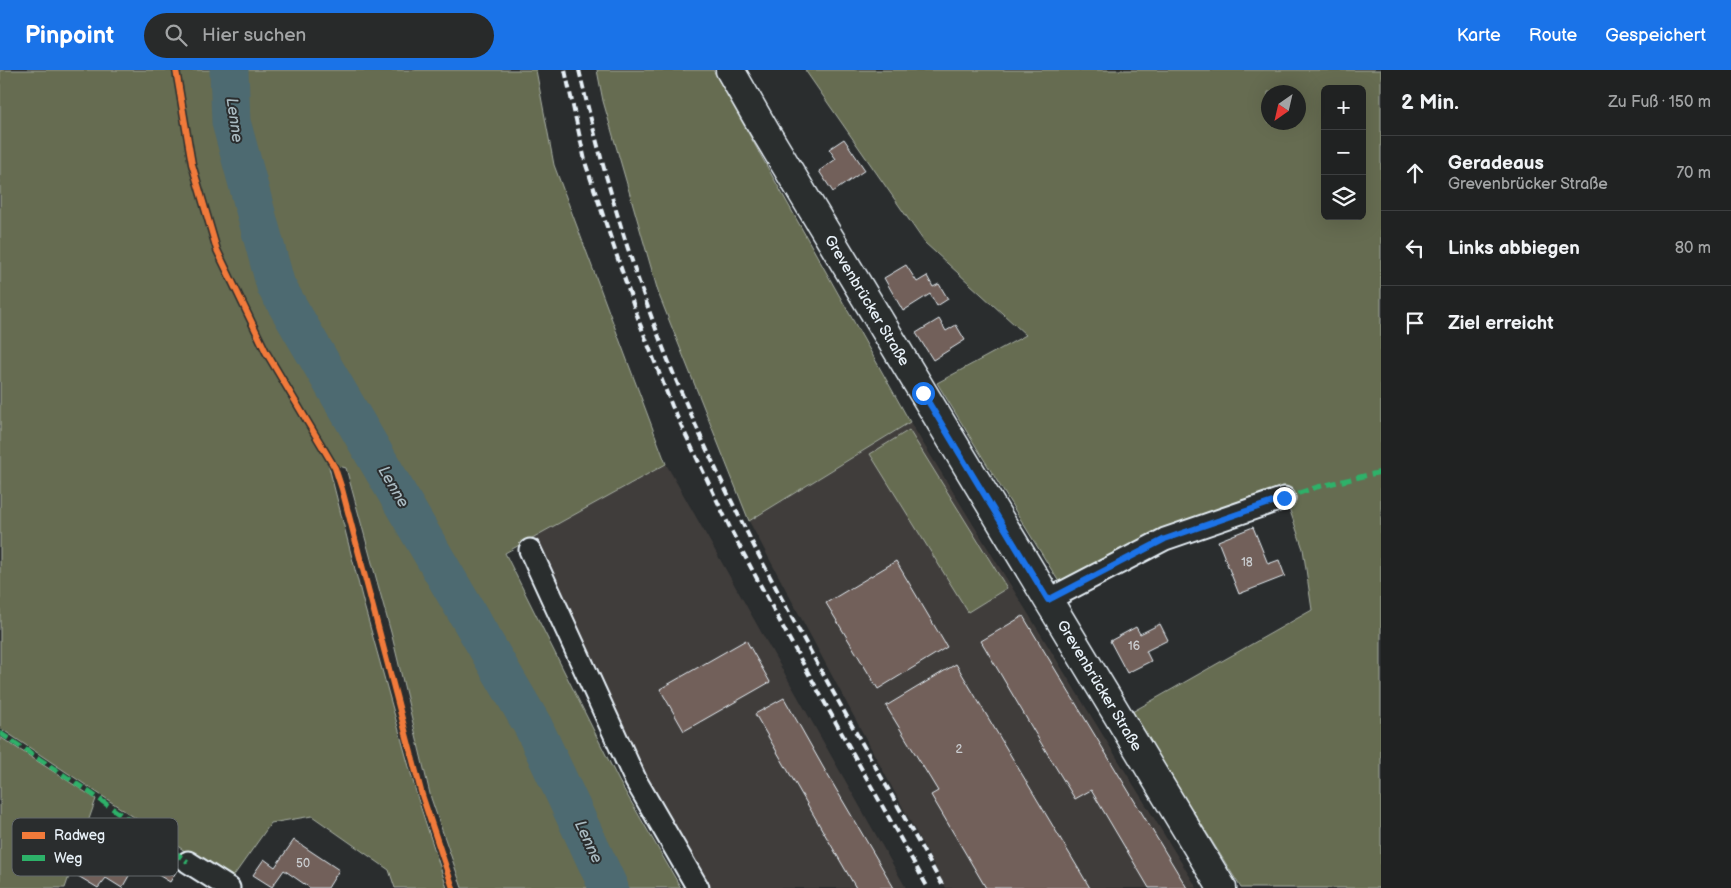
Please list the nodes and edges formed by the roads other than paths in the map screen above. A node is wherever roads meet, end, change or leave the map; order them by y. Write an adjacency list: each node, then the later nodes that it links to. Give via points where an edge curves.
1 (730, 70): 4 (main road, Grevenbrücker Straße)
2 (1284, 498): 4 (street, via 1165,539)
3 (530, 550): 7 (street, via 636,781)
4 (1048, 600): 8 (main road, Grevenbrücker Straße)
5 (188, 862): 6 (street)
6 (229, 888)
7 (698, 888)
8 (1222, 888)

